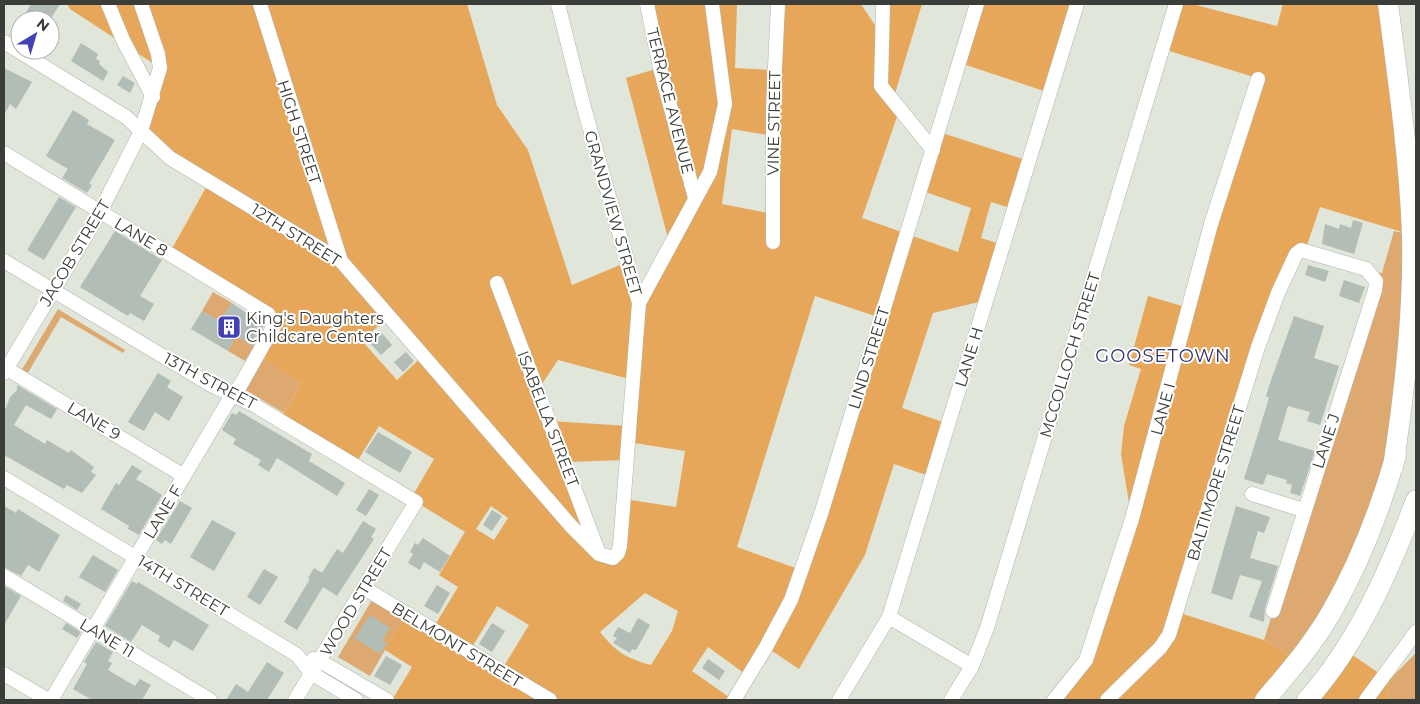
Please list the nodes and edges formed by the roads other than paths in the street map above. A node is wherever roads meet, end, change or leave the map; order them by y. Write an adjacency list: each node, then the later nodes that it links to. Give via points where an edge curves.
1 (108, 4): 15 (street, via 122,40)
2 (142, 4): 15 (street, JACOB STREET, via 160,68)
3 (260, 4): 23 (street, HIGH STREET)
4 (558, 4): 27 (street, GRANDVIEW STREET)
5 (647, 4): 19 (street, TERRACE AVENUE, via 660,68)
6 (712, 4): 19 (street, via 725,104 710,172)
7 (778, 4): 21 (street, VINE STREET, via 773,109)
8 (883, 4): 17 (street, via 881,86)
9 (978, 4): 17 (street, LIND STREET)
10 (1078, 4): 44 (street, LANE H)
11 (1176, 4): 49 (street, MCCOLLOCH STREET, via 987,628)
12 (1388, 4): 32 (highway, via 1412,235 1410,330)
13 (4, 42): 16 (street, 12TH STREET, via 126,117)
14 (1258, 79): 61 (street, LANE I, via 1211,224 1148,463 1089,651 1086,660)
15 (152, 97): 16 (street, JACOB STREET)
16 (141, 131): 20 (street, JACOB STREET); 23 (street, 12TH STREET, via 170,158)
17 (933, 150): 58 (street, LIND STREET, via 821,514 791,600)
18 (4, 154): 20 (street, LANE 8)
19 (695, 198): 27 (street)
20 (100, 212): 26 (street, JACOB STREET); 28 (street, LANE 8, via 268,314)
21 (773, 242)
22 (4, 260): 26 (street, 13TH STREET)
23 (341, 261): 39 (street, 12TH STREET, via 571,526)
24 (1370, 272): 38 (street, LANE J, via 1376,281 1375,290); 62 (street, BALTIMORE STREET, via 1301,250 1296,254 1258,347 1169,635)
25 (498, 283): 39 (street, ISABELLA STREET)
26 (53, 290): 30 (street, JACOB STREET); 31 (street, 13TH STREET)
27 (638, 303): 39 (street, GRANDVIEW STREET, via 620,546 613,558)
28 (275, 324): 31 (street, LANE F)
29 (1416, 368): 32 (highway, via 1413,396)
30 (5, 369): 33 (street, LANE 9)
31 (232, 395): 33 (street, LANE F); 37 (street, 13TH STREET, via 254,404)
32 (1393, 466): 63 (highway, via 1376,522 1332,612 1298,661)
33 (184, 476): 40 (street, LANE F)
34 (4, 478): 40 (street, 14TH STREET)
35 (1252, 494): 38 (street)
36 (1416, 500): 64 (highway, via 1384,578 1355,634 1326,679)
37 (416, 502): 42 (street, WOOD STREET)
38 (1303, 510): 43 (street, LANE J)
39 (599, 554)
40 (136, 558): 45 (street, LANE F); 47 (street, 14TH STREET)
41 (4, 576): 45 (street, LANE 11)
42 (364, 588): 48 (street, WOOD STREET); 57 (street, BELMONT STREET)
43 (1273, 611)
44 (889, 617): 49 (street); 59 (street, LANE H)
45 (93, 629): 52 (street, LANE F); 53 (street, LANE 11)
46 (1416, 632): 65 (street)
47 (297, 655): 48 (street); 50 (street, 14TH STREET)
48 (320, 661): 50 (street, WOOD STREET); 56 (street)
49 (972, 666): 60 (street, MCCOLLOCH STREET)
50 (311, 673): 54 (street, WOOD STREET); 55 (street, 14TH STREET)
51 (4, 674): 52 (street)
52 (49, 700)
53 (210, 700)
54 (295, 700)
55 (356, 700)
56 (387, 700)
57 (550, 700)
58 (734, 700)
59 (839, 700)
60 (951, 700)
61 (1054, 700)
62 (1108, 700)
63 (1265, 700)
64 (1307, 700)
65 (1366, 700)

